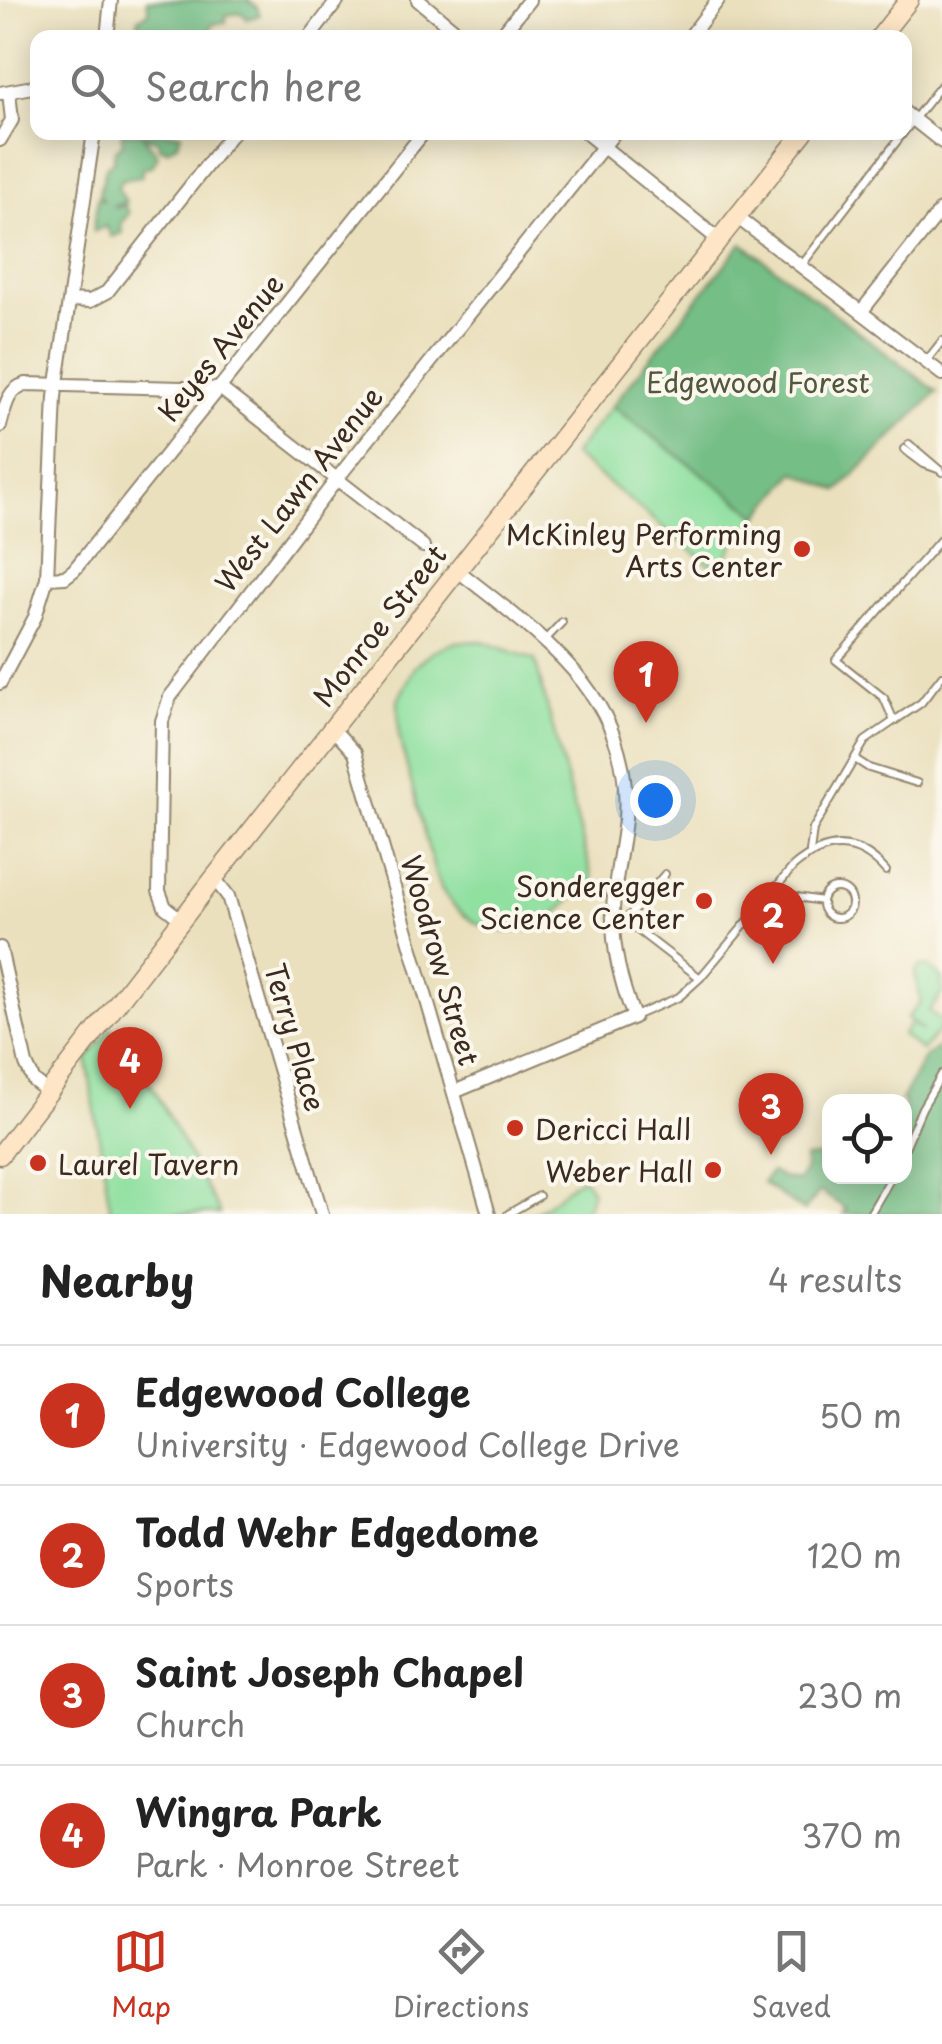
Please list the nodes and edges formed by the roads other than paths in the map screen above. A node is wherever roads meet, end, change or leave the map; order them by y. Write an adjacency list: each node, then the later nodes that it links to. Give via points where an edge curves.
1 (111, 0): 7 (street)
2 (338, 0): 8 (street)
3 (418, 0): 9 (street)
4 (529, 0): 10 (street)
5 (718, 0): 11 (street)
6 (909, 0): 12 (main road)
7 (107, 30)
8 (315, 30)
9 (454, 30)
10 (506, 30)
11 (695, 30)
12 (885, 30)
13 (942, 84): 16 (lane)
14 (30, 88): 15 (street)
15 (5, 93): 18 (street, via 12,120)
16 (912, 113)
17 (912, 118): 26 (street)
18 (0, 140)
19 (93, 140): 32 (street)
20 (228, 140): 32 (street, via 107,292 90,301)
21 (418, 140): 38 (street, Keyes Avenue)
22 (595, 140): 27 (street)
23 (610, 140): 27 (street, West Lawn Avenue)
24 (798, 140): 29 (main road, Monroe Street)
25 (898, 140): 31 (lane)
26 (942, 142)
27 (604, 147): 30 (street); 42 (street, West Lawn Avenue)
28 (942, 208): 33 (street)
29 (738, 218): 30 (main road, Monroe Street); 31 (street)
30 (719, 240): 45 (main road, Monroe Street)
31 (801, 266): 33 (street)
32 (70, 300): 37 (street)
33 (861, 312): 35 (street)
34 (942, 341): 35 (lane)
35 (926, 362): 36 (street)
36 (942, 374)
37 (57, 385): 38 (street); 39 (street, via 17,387); 46 (street)
38 (221, 388): 42 (street); 46 (street, Keyes Avenue, via 70,574)
39 (0, 426)
40 (906, 447): 41 (lane)
41 (941, 469)
42 (338, 478): 44 (street); 61 (street, West Lawn Avenue, via 183,676 166,708 159,891)
43 (942, 538): 51 (lane, via 836,660 884,698)
44 (424, 546)
45 (457, 570): 48 (street); 52 (main road, Monroe Street)
46 (47, 578): 50 (street, via 35,617)
47 (562, 622): 48 (lane)
48 (546, 640): 62 (street, via 589,687 619,753 625,790)
49 (942, 676): 51 (lane, via 921,703)
50 (0, 682)
51 (894, 720): 53 (lane)
52 (332, 728): 58 (main road, Monroe Street); 68 (street, Woodrow Street, via 355,753)
53 (855, 758): 54 (lane); 55 (lane, via 813,828)
54 (917, 783)
55 (810, 852): 56 (lane, via 848,847); 59 (lane)
56 (886, 871)
57 (666, 874): 62 (lane)
58 (214, 878): 61 (main road, Monroe Street); 73 (street, Terry Place, via 228,896)
59 (772, 893): 60 (lane); 64 (lane)
60 (822, 901): 60 (lane, via 836,918 852,904 842,888 831,889)
61 (182, 920): 67 (main road, Monroe Street)
62 (620, 922): 64 (lane); 65 (street, via 618,962)
63 (0, 948): 67 (street, via 26,1064)
64 (700, 978): 65 (lane, via 679,998)
65 (634, 1016): 68 (street)
66 (942, 1074): 69 (lane)
67 (48, 1092): 70 (main road, Monroe Street)
68 (454, 1092): 74 (street, Woodrow Street)
69 (912, 1131)
70 (0, 1155)
71 (887, 1184): 76 (lane)
72 (539, 1196): 75 (lane)
73 (322, 1214)
74 (489, 1214)
75 (508, 1214)
76 (870, 1214)

